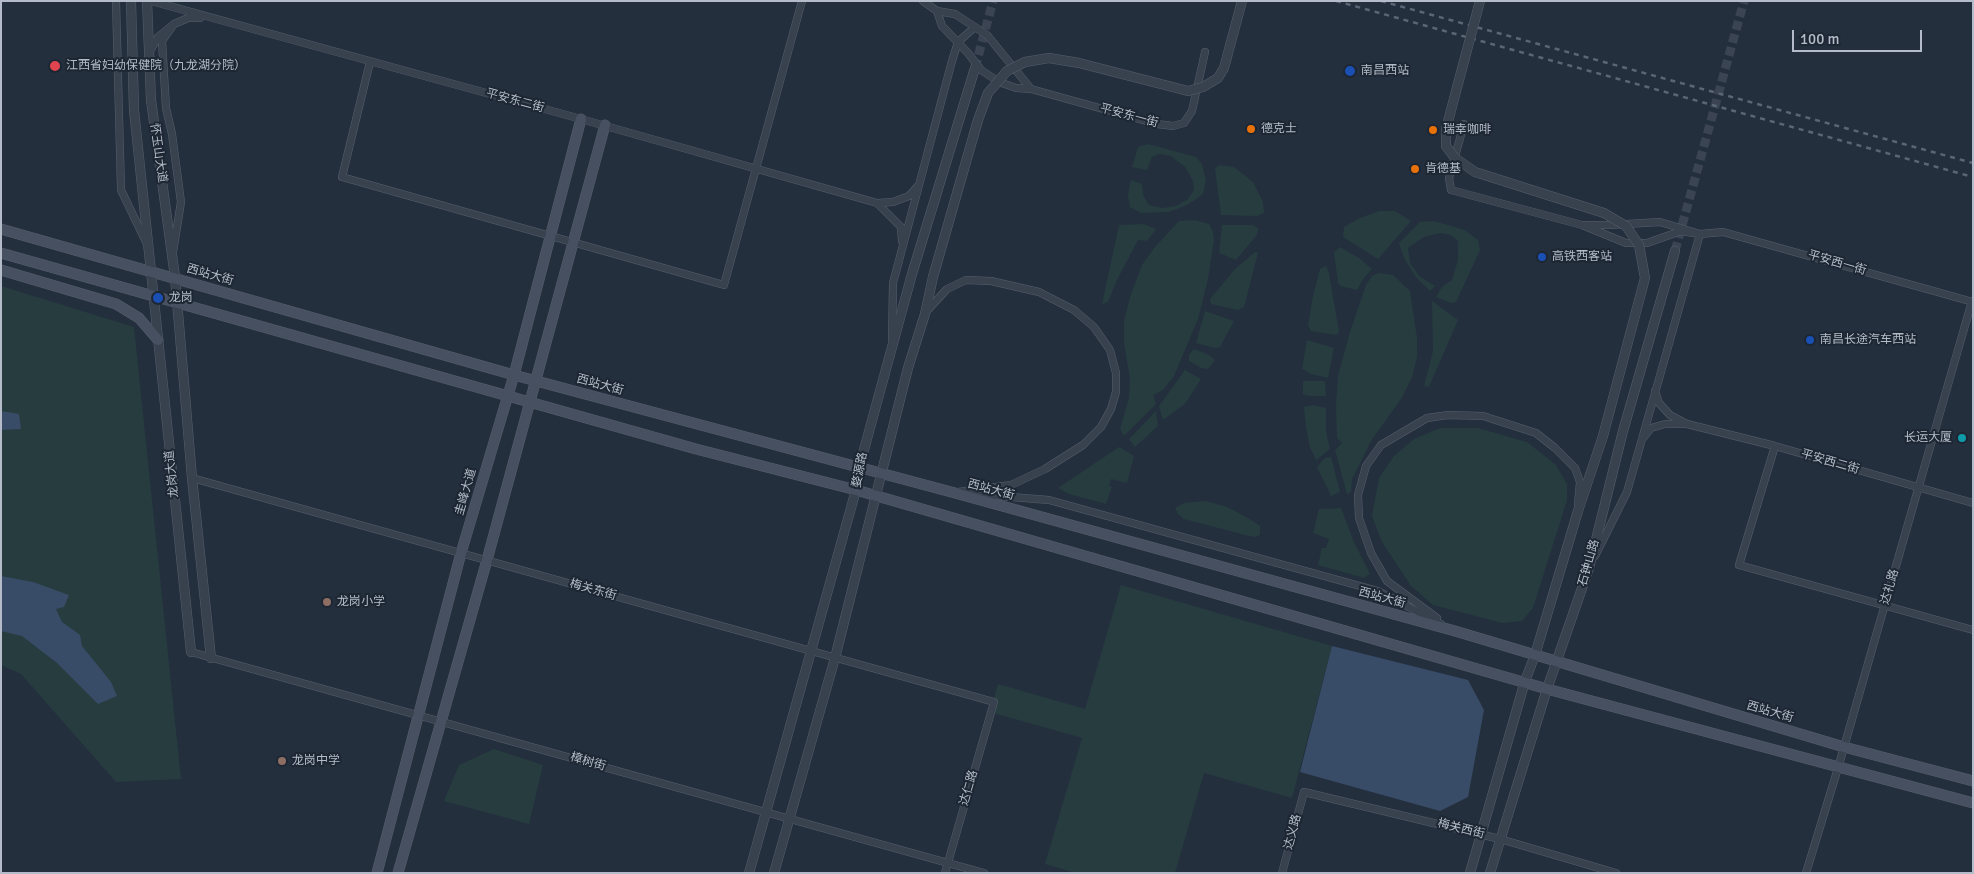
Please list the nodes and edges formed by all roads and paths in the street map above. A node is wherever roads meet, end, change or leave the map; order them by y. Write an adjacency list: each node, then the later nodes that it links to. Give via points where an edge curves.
1 (116, 1): 31 (street, via 121,190)
2 (131, 1): 31 (street, 怀玉山大道, via 134,110)
3 (147, 1): 15 (street, 怀玉山大道)
4 (152, 1): 9 (street, 平安东二街)
5 (802, 1): 23 (street)
6 (923, 1): 10 (street)
7 (1242, 1): 42 (street, 婺源路, bridge, via 1224,68 1218,78 1203,88 1188,92 1048,58 1025,62 1007,71 988,93 978,120)
8 (1480, 1): 61 (street, 石钟山路, bridge, via 1446,129 1446,146 1455,158 1475,172 1604,213 1626,226 1639,245 1645,278 1603,436)
9 (174, 4): 11 (street, 平安东二街)
10 (937, 11): 13 (street, via 955,14); 14 (street, 平安东一街, via 942,26)
11 (210, 18): 12 (street, via 188,18); 17 (street, 平安东二街)
12 (174, 24): 15 (street, via 158,36); 35 (street, via 162,42 166,108 181,202)
13 (974, 27): 14 (street); 19 (street, via 992,41)
14 (958, 42): 19 (street, 平安东一街, via 981,70 1000,82); 24 (street)
15 (150, 51): 35 (street, 怀玉山大道, via 151,100)
16 (1205, 52): 19 (street, 平安东一街, via 1192,110 1184,123 1173,126)
17 (370, 62): 20 (street, 平安东二街); 29 (street, via 342,177)
18 (975, 68): 44 (street, 婺源路)
19 (1031, 89)
20 (581, 119): 22 (street, 平安东二街); 29 (main road, 圭峰大道)
21 (1464, 124): 26 (street, via 1449,178 1451,190)
22 (605, 125): 23 (street, 平安东二街); 30 (main road)
23 (755, 169): 25 (street, 平安东二街); 30 (street, via 724,285)
24 (920, 183): 25 (street, via 909,196); 32 (street)
25 (877, 203): 32 (street, via 902,227)
26 (1582, 225): 28 (street, via 1660,222); 28 (street, via 1626,243 1647,243 1681,231)
27 (1, 229): 37 (main road, 西站大街)
28 (1700, 234): 40 (street, 平安西一街, via 1723,232); 47 (street)
29 (550, 236): 30 (street); 45 (main road, 圭峰大道)
30 (573, 243): 46 (main road)
31 (149, 248): 37 (street, 怀玉山大道)
32 (902, 248): 44 (street, via 893,283)
33 (1675, 251): 64 (street, 石钟山路, via 1623,431)
34 (1, 253): 39 (main road)
35 (172, 260): 38 (street, 怀玉山大道)
36 (1, 270): 43 (main road, via 116,304 139,318)
37 (151, 271): 38 (main road, 西站大街); 39 (street, 怀玉山大道)
38 (175, 277): 41 (street, 怀玉山大道); 45 (main road, 西站大街)
39 (153, 297): 41 (main road); 43 (street, 龙岗大道)
40 (1972, 301): 56 (street, 达礼路)
41 (177, 304): 48 (main road); 55 (street, 龙岗大道)
42 (925, 314): 54 (street, 婺源路); 58 (street, via 947,289 966,280 991,281 1039,292 1074,310 1094,327 1110,350 1116,373 1116,392 1111,409 1101,427 1083,445 1045,470 1011,484)
43 (158, 340): 69 (street, 龙岗大道)
44 (892, 344): 53 (street, 婺源路)
45 (514, 375): 46 (main road, 西站大街); 48 (main road, 圭峰大道)
46 (536, 381): 49 (main road); 53 (main road, 西站大街)
47 (1654, 390): 50 (street, via 1659,403 1670,415); 51 (street)
48 (507, 395): 49 (main road); 62 (main road, 圭峰大道)
49 (530, 402): 57 (main road, via 696,450); 63 (main road)
50 (1686, 424): 51 (street, via 1651,428); 52 (street, 平安西二街)
51 (1641, 440): 64 (street, via 1627,492)
52 (1775, 446): 56 (street, 平安西二街); 65 (street, via 1739,565)
53 (859, 468): 54 (main road, 西站大街); 57 (street, 婺源路)
54 (882, 474): 58 (main road, 西站大街); 59 (street, 婺源路)
55 (192, 478): 62 (street, 梅关东街); 71 (street, 龙岗大道)
56 (1918, 488): 60 (street, 平安西二街); 65 (street, 达礼路)
57 (856, 490): 59 (main road); 68 (street, 婺源路)
58 (955, 493): 67 (main road, 西站大街); 67 (street, via 1049,500 1378,591)
59 (875, 497): 72 (street, 婺源路); 74 (main road)
60 (1973, 503)
61 (1578, 511): 67 (street, via 1580,482 1575,468 1536,433 1483,416 1448,415 1427,418 1380,445 1366,466 1358,495 1359,518 1371,553 1387,581); 70 (street, 石钟山路)
62 (461, 553): 63 (street, 梅关东街); 77 (main road, 圭峰大道)
63 (487, 560): 68 (street, 梅关东街); 78 (main road)
64 (1589, 568): 73 (street, 石钟山路)
65 (1884, 606): 66 (street); 79 (street, 达礼路)
66 (1973, 630)
67 (1455, 631): 70 (main road, 西站大街)
68 (811, 651): 72 (street, 梅关东街); 84 (street, 婺源路)
69 (191, 652): 71 (street, 樟树街)
70 (1535, 655): 73 (main road, 西站大街); 74 (street, 石钟山路)
71 (211, 658): 77 (street, 樟树街)
72 (835, 658): 76 (street, 梅关东街); 85 (street, 婺源路)
73 (1556, 662): 75 (street, 石钟山路); 79 (main road, 西站大街)
74 (1525, 682): 75 (main road); 86 (street, 石钟山路)
75 (1547, 689): 80 (main road); 87 (street, 石钟山路)
76 (994, 702): 88 (street, 达仁路)
77 (419, 715): 78 (street, 樟树街); 89 (main road, 圭峰大道)
78 (441, 721): 84 (street, 樟树街); 90 (main road)
79 (1844, 747): 80 (street, 达礼路); 81 (main road, 西站大街)
80 (1838, 768): 83 (main road); 99 (street, 达礼路)
81 (1973, 781)
82 (1304, 792): 86 (street, 梅关西街); 95 (street, 达义路)
83 (1973, 803)
84 (766, 812): 85 (street, 樟树街); 91 (street, 婺源路)
85 (790, 818): 88 (street, 樟树街); 92 (street, 婺源路)
86 (1481, 834): 87 (street, 梅关西街); 96 (street, 石钟山路)
87 (1500, 839): 97 (street, 石钟山路); 98 (street, 梅关西街)
88 (948, 862): 93 (street, 达仁路); 94 (street, 樟树街)
89 (377, 873)
90 (398, 873)
91 (749, 873)
92 (774, 873)
93 (945, 873)
94 (984, 873)
95 (1282, 873)
96 (1470, 873)
97 (1490, 873)
98 (1616, 873)
99 (1806, 873)

